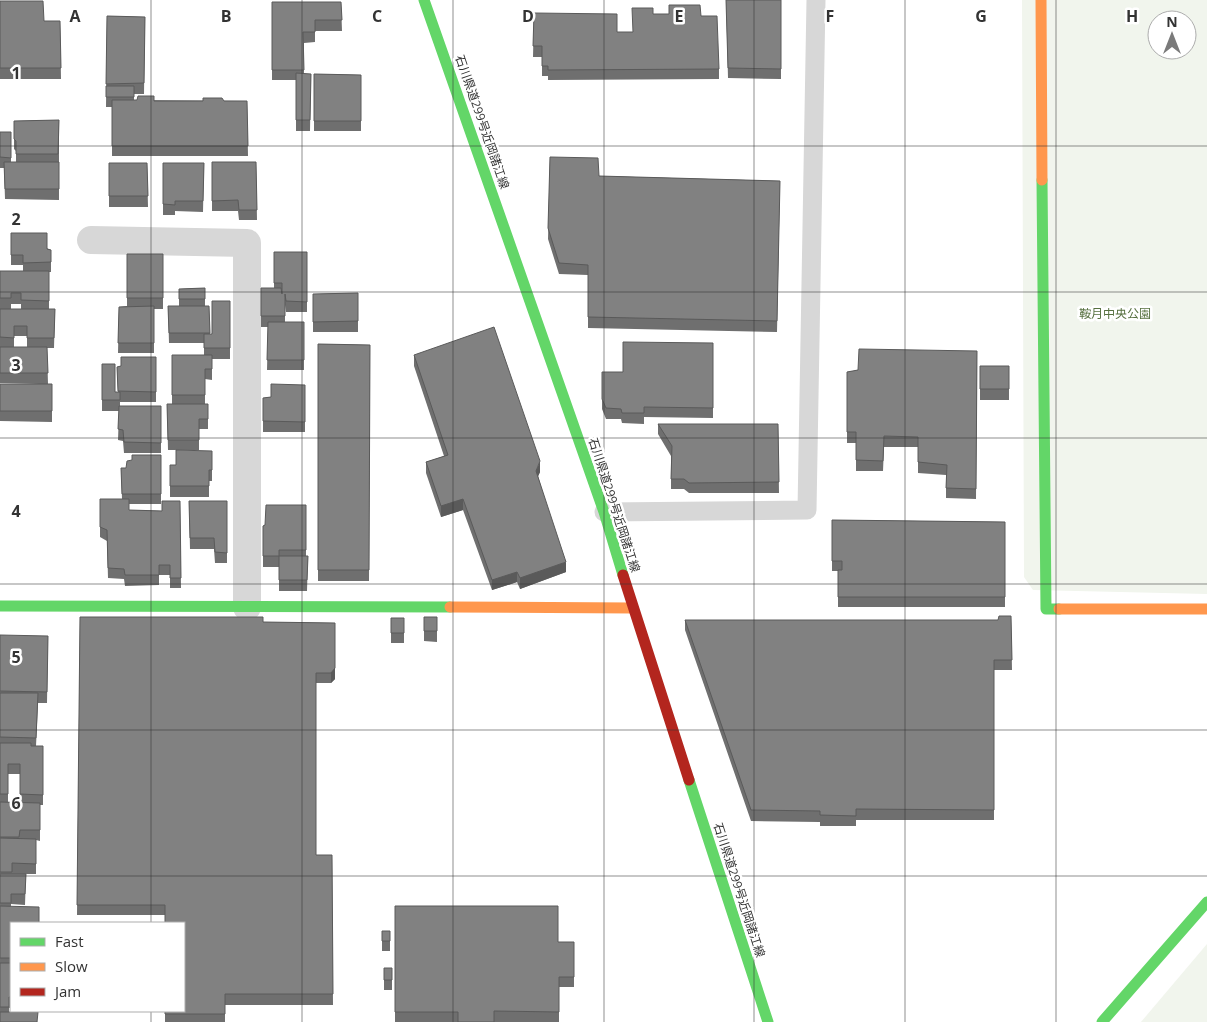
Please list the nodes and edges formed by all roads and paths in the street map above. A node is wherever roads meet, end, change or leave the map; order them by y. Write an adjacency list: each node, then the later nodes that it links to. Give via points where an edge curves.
1 (424, 0): 5 (street, 石川県道299号近岡諸江線)
2 (816, 0): 5 (lane, via 808,510)
3 (1041, 0): 9 (street, via 1046,609)
4 (90, 240): 7 (street, via 247,243)
5 (604, 512): 8 (street, 石川県道299号近岡諸江線)
6 (0, 606): 7 (street)
7 (247, 607): 8 (street)
8 (633, 608): 11 (street, 石川県道299号近岡諸江線)
9 (1207, 609)
10 (1207, 902): 12 (street)
11 (768, 1022)
12 (1102, 1022)

